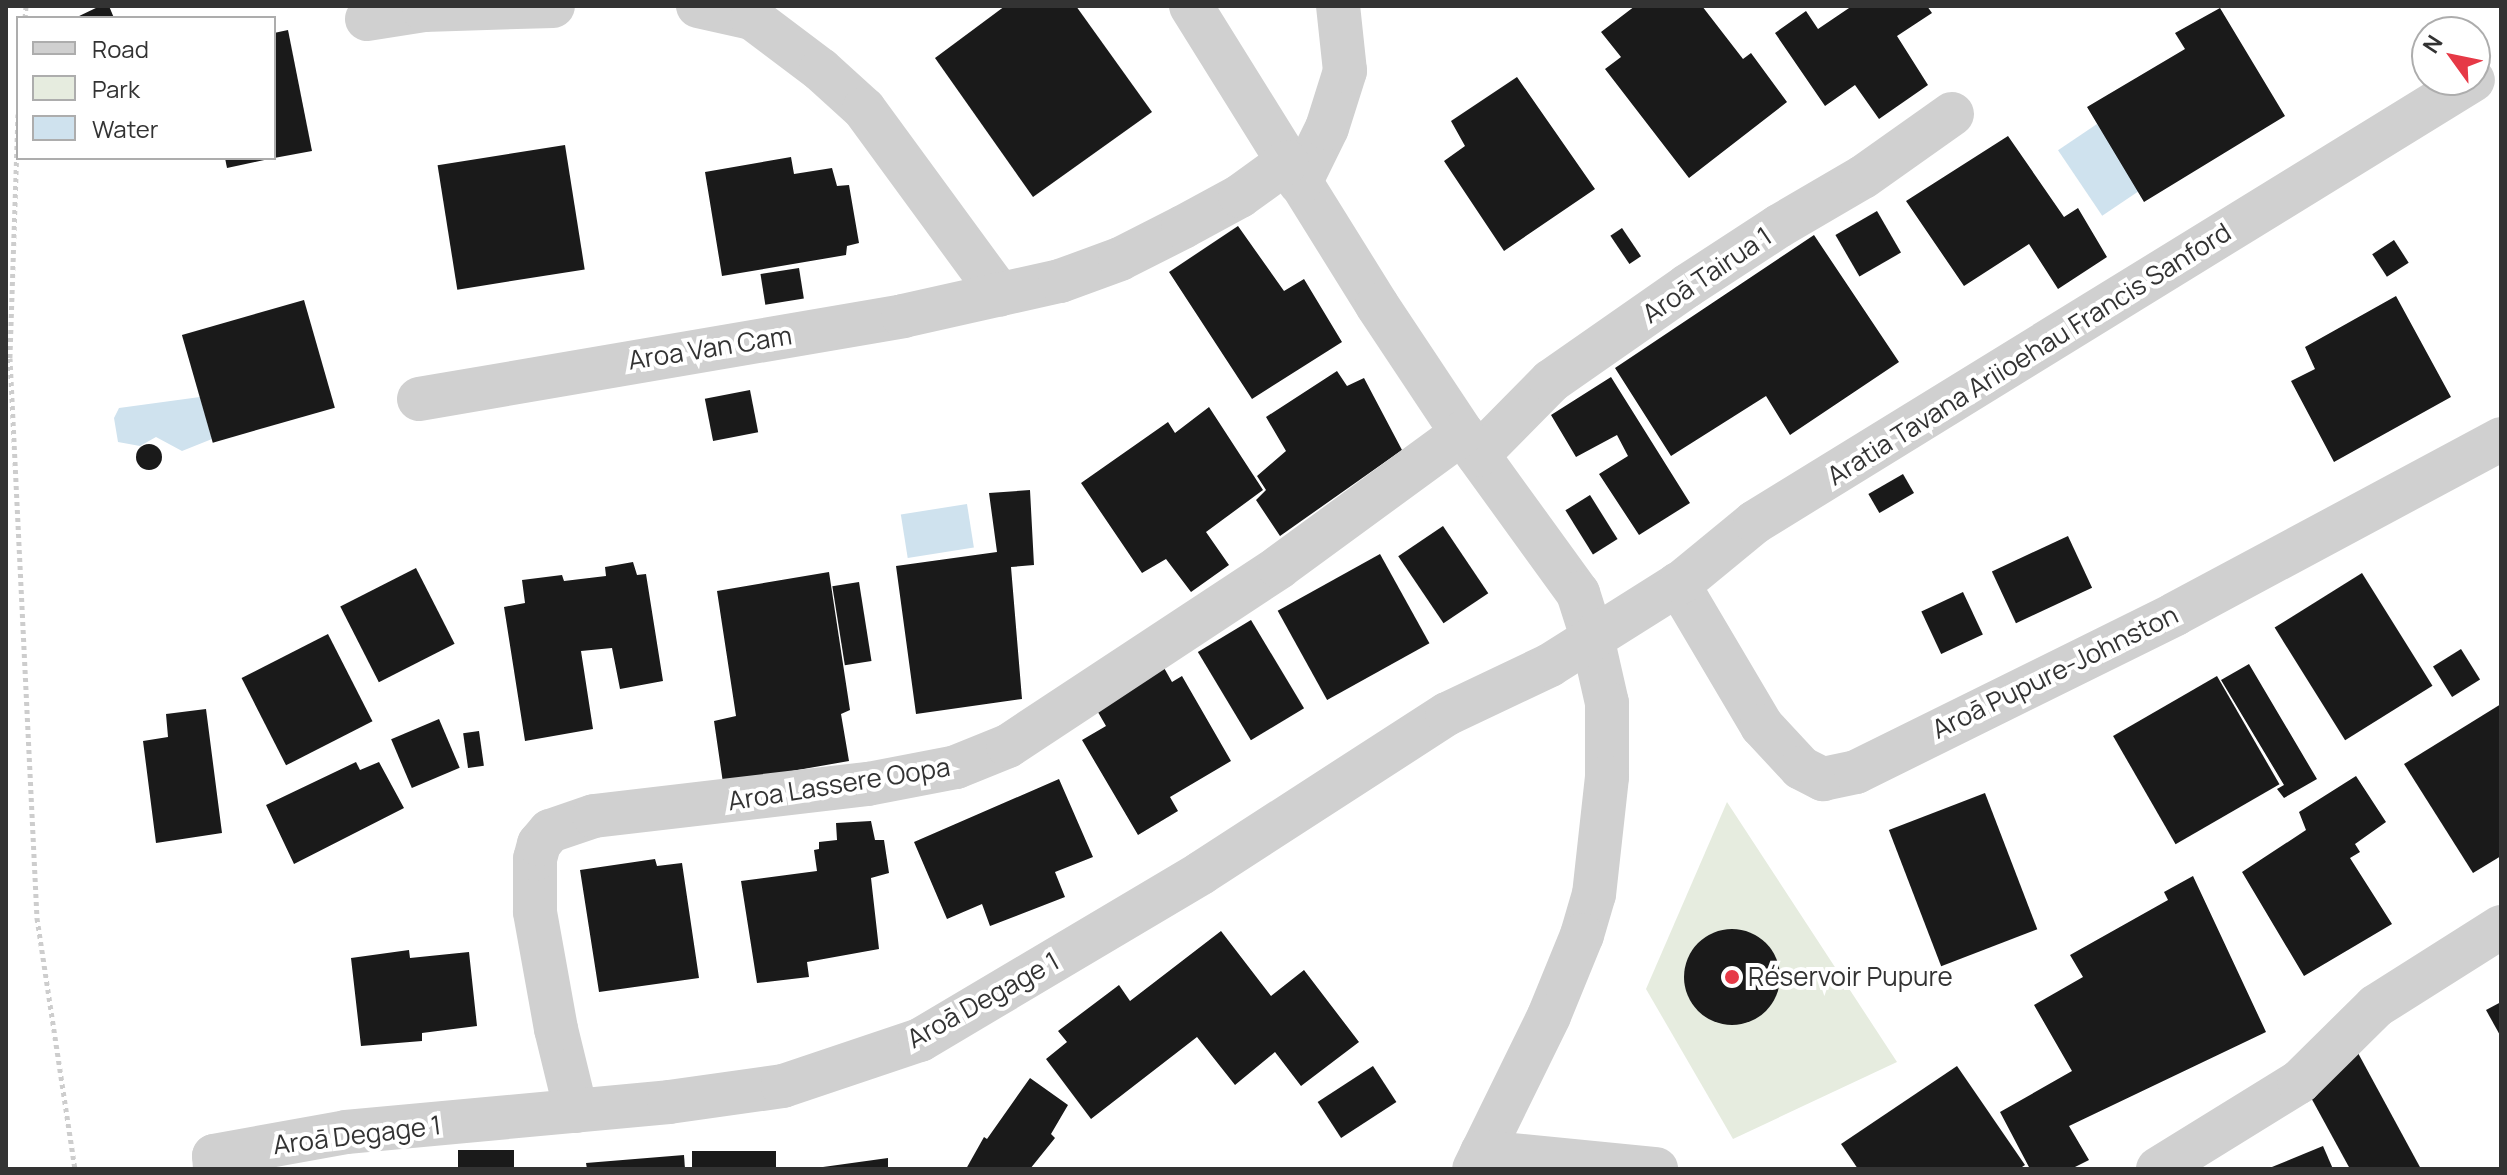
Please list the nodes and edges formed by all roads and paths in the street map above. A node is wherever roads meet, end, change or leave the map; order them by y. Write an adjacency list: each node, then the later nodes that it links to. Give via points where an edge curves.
1 (553, 6): 5 (street, via 424,10)
2 (698, 6): 10 (street, via 752,18 864,109)
3 (1191, 6): 9 (street)
4 (1338, 6): 9 (street, via 1345,71 1327,128)
5 (367, 19)
6 (2446, 96): 14 (street, Aratia Tavana Ariioehau Francis Sanford, via 1755,522)
7 (1952, 114): 13 (street, Aroā Tairua 1, via 1863,177 1687,286)
8 (16, 160): 19 (path, via 10,358 37,918)
9 (1293, 172): 10 (street, Aroa Van Cam, via 1120,259); 13 (street)
10 (1000, 295): 11 (street, Aroa Van Cam)
11 (419, 399)
12 (2501, 439): 14 (street, Aroā Pupure-Johnston, via 2175,614 1856,772 1823,779 1801,768 1762,726)
13 (1470, 444): 15 (street, via 1578,593); 17 (street, Aroa Lassere Oopa, via 1008,746 956,767 868,784 594,816 550,831 535,859 535,912)
14 (1678, 584): 15 (street, Aratia Tavana Ariioehau Francis Sanford)
15 (1592, 637): 17 (street, Aroā Degage 1, via 1550,665 1447,714 1201,873 920,1040 783,1086); 18 (street, via 1607,703 1607,777 1594,894 1549,1016)
16 (2501, 927): 22 (street, via 2376,1006 2299,1082)
17 (576, 1111): 20 (street, Aroā Degage 1, via 298,1139 214,1156)
18 (1478, 1161): 21 (street)
19 (75, 1169)
20 (215, 1169)
21 (1656, 1169)
22 (2158, 1169)

